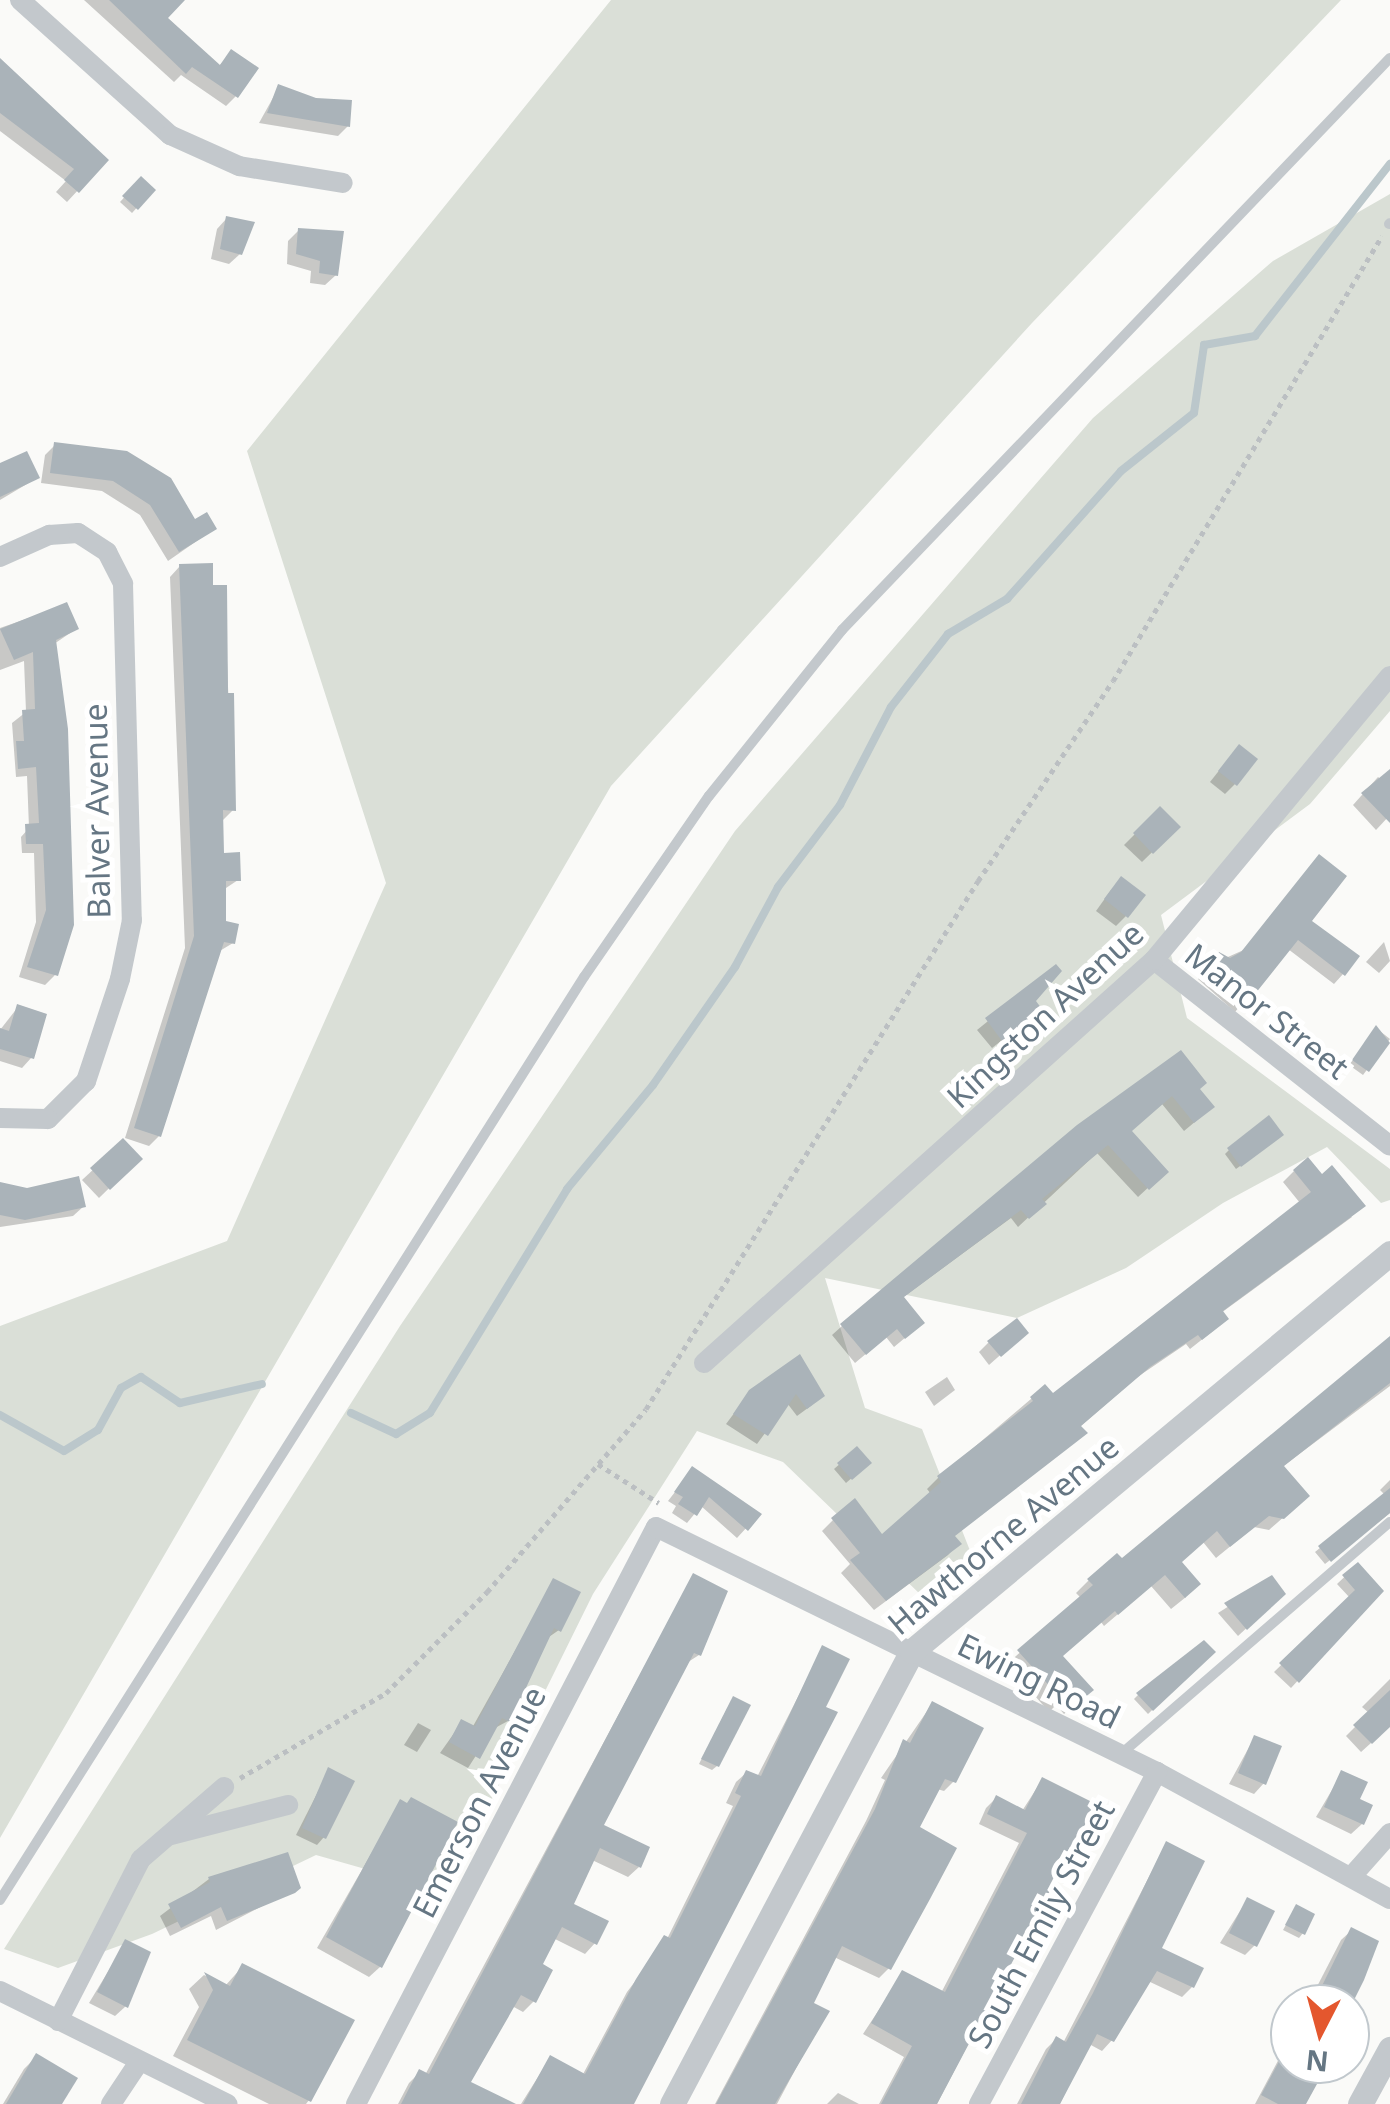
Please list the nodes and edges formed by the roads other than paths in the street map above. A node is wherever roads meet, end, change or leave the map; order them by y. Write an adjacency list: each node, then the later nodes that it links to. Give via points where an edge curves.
1 (20, 0): 3 (street, via 170,135 239,166)
2 (1390, 58): 22 (lane, via 842,630 709,796 584,976)
3 (343, 183)
4 (0, 557): 7 (street, Balver Avenue, via 49,535 78,533 108,552 123,584 132,920 86,1081 48,1119)
5 (1390, 676): 6 (street, Kingston Avenue)
6 (1154, 960): 8 (street, Manor Street); 10 (street, Kingston Avenue)
7 (0, 1118)
8 (1390, 1146)
9 (1390, 1254): 13 (street, Hawthorne Avenue)
10 (704, 1362)
11 (1390, 1522): 14 (lane)
12 (656, 1527): 13 (street, Ewing Road); 29 (street, Emerson Avenue)
13 (912, 1651): 14 (street, Ewing Road); 30 (street, Hawthorne Avenue)
14 (1120, 1754): 15 (street, Ewing Road)
15 (1156, 1772): 20 (street, Ewing Road); 31 (street, South Emily Street)
16 (224, 1787): 19 (street)
17 (288, 1805): 19 (street)
18 (1390, 1833): 20 (street)
19 (169, 1835): 24 (street, via 141,1859)
20 (1351, 1878): 21 (street, Ewing Road)
21 (1390, 1898)
22 (0, 1900)
23 (0, 1992): 24 (street)
24 (58, 2020): 26 (street)
25 (1390, 2050): 32 (street)
26 (139, 2062): 27 (street); 28 (street)
27 (110, 2104)
28 (228, 2104)
29 (356, 2104)
30 (672, 2104)
31 (979, 2104)
32 (1360, 2104)

